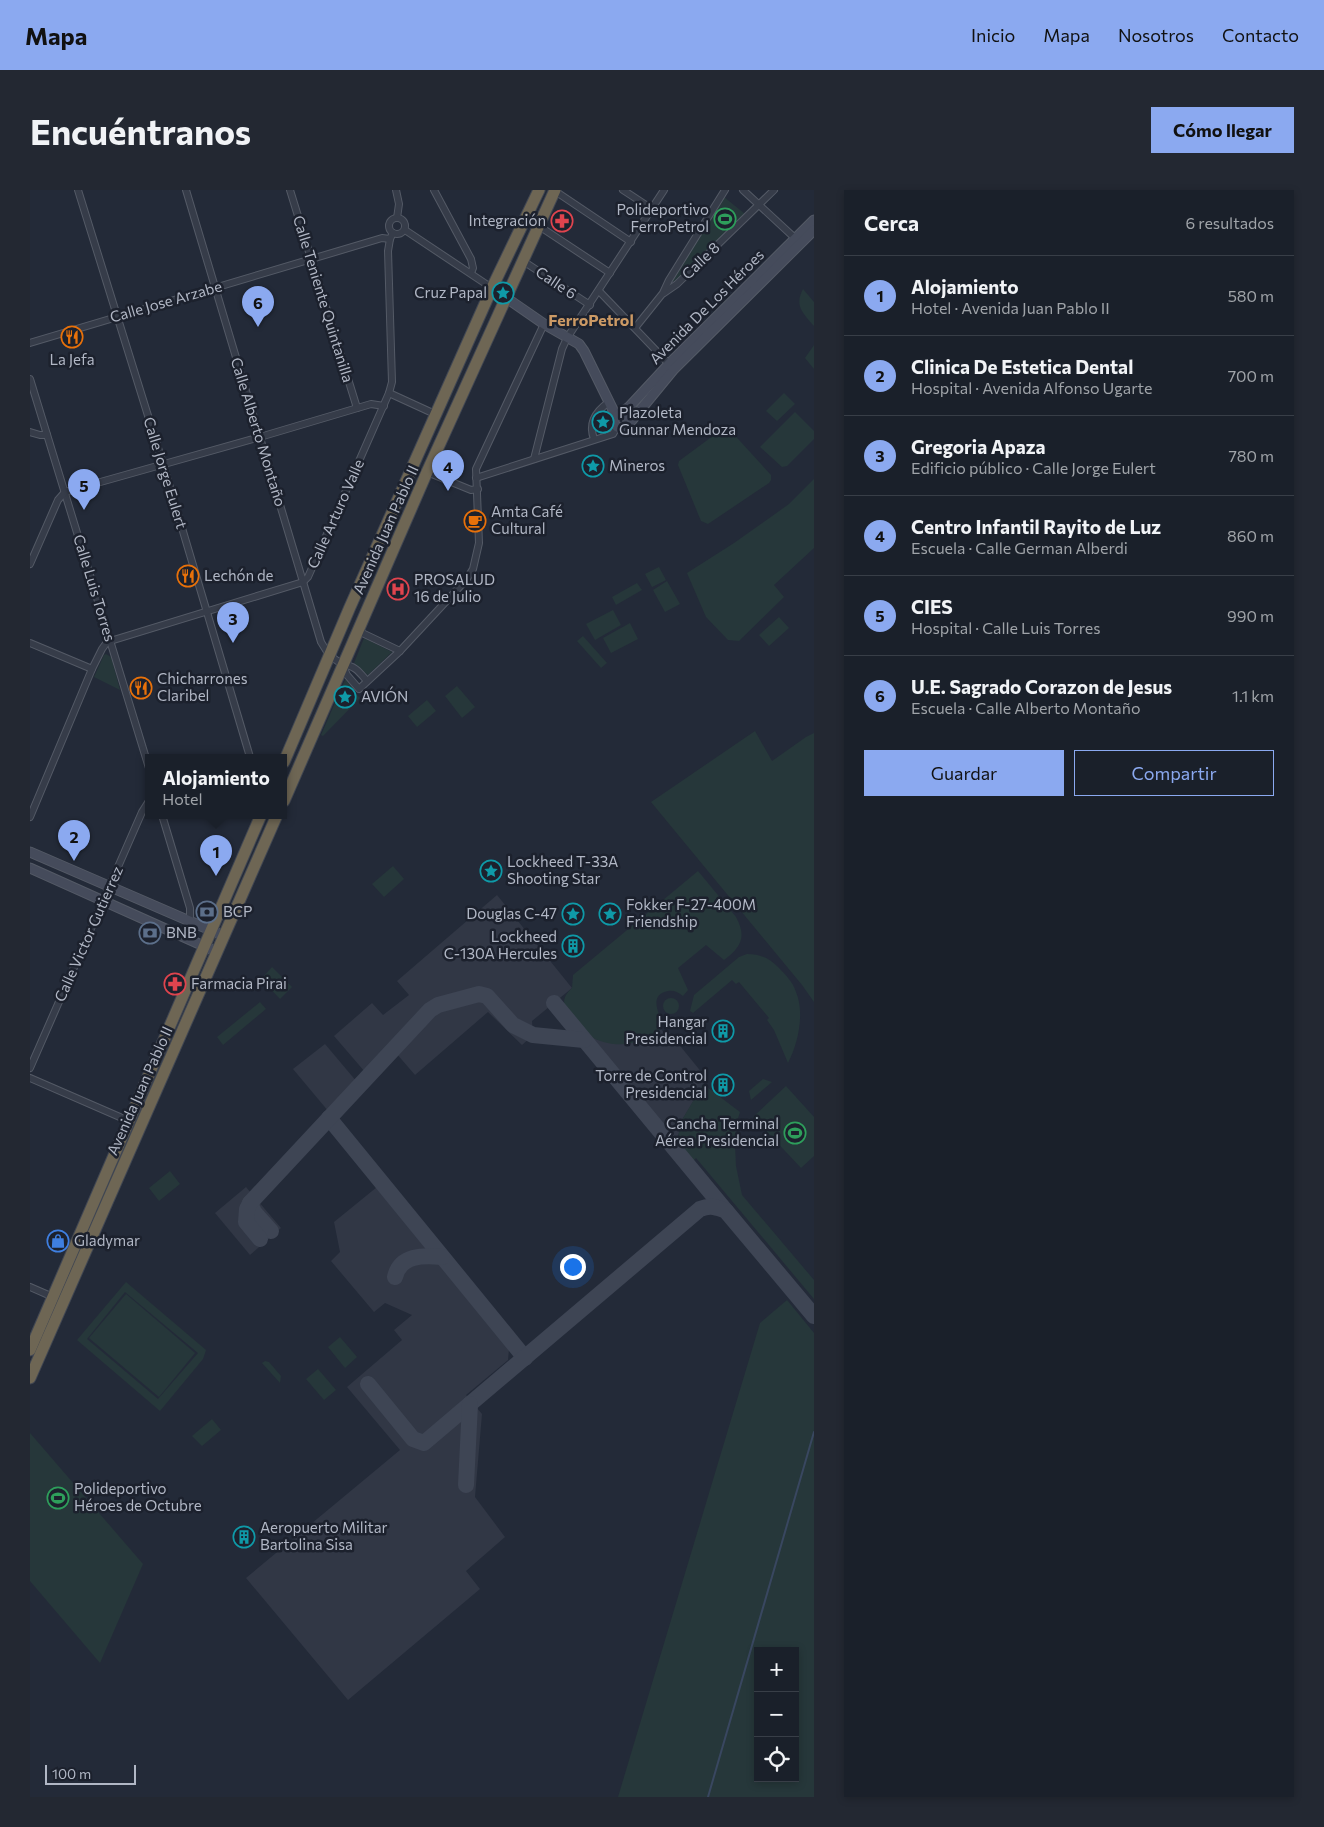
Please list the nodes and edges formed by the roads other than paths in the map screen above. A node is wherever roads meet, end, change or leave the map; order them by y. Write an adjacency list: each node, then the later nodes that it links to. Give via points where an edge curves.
1 (78, 190): 33 (street, Calle Jorge Eulert)
2 (186, 190): 27 (street, Calle Alberto Montaño)
3 (290, 190): 23 (street, Calle Teniente Quintanilla)
4 (434, 190): 25 (street, via 471,259)
5 (540, 190): 28 (highway, Avenida Juan Pablo II)
6 (623, 190): 14 (street)
7 (664, 190): 14 (street)
8 (725, 190): 30 (street)
9 (743, 190): 13 (street)
10 (774, 190): 13 (street, Calle 8)
11 (399, 191): 15 (street)
12 (555, 191): 17 (highway, Avenida Juan Pablo II); 22 (street)
13 (760, 205): 21 (street); 30 (street, Calle 8, via 677,284)
14 (652, 209): 22 (street)
15 (397, 218): 18 (street, via 404,222); 20 (street, via 389,224)
16 (814, 220): 21 (street, Avenida De Los Héroes)
17 (539, 226): 24 (highway, Avenida Juan Pablo II); 26 (street)
18 (405, 230): 20 (street); 25 (street)
19 (814, 230): 21 (street, Avenida De Los Héroes)
20 (391, 236): 23 (street, Calle Jose Arzabe); 40 (street, Calle Arturo Valle, via 388,251 392,382)
21 (798, 241): 38 (street, Avenida De Los Héroes); 46 (street, Avenida De Los Héroes, via 674,369)
22 (631, 242): 26 (street)
23 (312, 259): 27 (street, Calle Jose Arzabe); 43 (street, Calle Teniente Quintanilla)
24 (523, 261): 31 (highway, Avenida Juan Pablo II); 32 (street, Calle 6)
25 (471, 273): 28 (street)
26 (610, 273): 29 (street)
27 (215, 287): 33 (street, Calle Jose Arzabe); 50 (street, Calle Alberto Montaño)
28 (492, 288): 31 (street); 45 (highway, Avenida Juan Pablo II)
29 (599, 291): 32 (street); 35 (street)
30 (663, 293): 35 (street)
31 (506, 298): 34 (street); 54 (highway, Avenida Juan Pablo II)
32 (590, 305): 36 (street)
33 (116, 316): 37 (street, Calle Jose Arzabe); 53 (street, Calle Jorge Eulert)
34 (544, 324): 36 (street); 55 (street, via 476,470)
35 (634, 328): 38 (street)
36 (567, 338): 41 (street, via 579,344 584,351); 52 (street)
37 (30, 343)
38 (669, 364): 44 (street, Avenida De Los Héroes, via 629,407)
39 (30, 379): 49 (street, Calle Luis Torres)
40 (389, 393): 42 (street, Calle Arturo Valle); 45 (street)
41 (609, 402): 44 (street); 51 (street, via 600,408 593,420)
42 (384, 406): 43 (street, via 376,404); 59 (street, Calle Arturo Valle, via 311,572)
43 (357, 408): 50 (street)
44 (618, 414): 46 (street, via 625,414); 47 (street, via 614,423)
45 (437, 415): 65 (highway, Avenida Juan Pablo II)
46 (628, 425): 47 (street)
47 (617, 427): 51 (street, via 613,434)
48 (30, 432): 49 (street)
49 (47, 435): 57 (street, Calle Luis Torres)
50 (260, 437): 53 (street); 59 (street, Calle Alberto Montaño)
51 (594, 439): 52 (street)
52 (534, 459): 55 (street)
53 (163, 464): 57 (street); 60 (street, Calle Jorge Eulert)
54 (427, 472): 56 (street); 61 (highway, Avenida Juan Pablo II)
55 (476, 478): 56 (street)
56 (478, 490): 64 (street, via 479,543 473,569)
57 (65, 492): 58 (street, via 58,500); 62 (street, Calle Luis Torres)
58 (30, 564)
59 (303, 582): 60 (street, Calle Arturo Valle); 65 (street, Calle Alberto Montaño, via 321,642)
60 (207, 611): 62 (street, Calle Arturo Valle); 69 (street, Calle Jorge Eulert)
61 (358, 631): 64 (street); 66 (highway, Avenida Juan Pablo II)
62 (110, 642): 67 (street, via 102,649); 71 (street, Calle Luis Torres)
63 (30, 643): 67 (street)
64 (400, 651): 68 (street)
65 (329, 655): 66 (street, Calle Alberto Montaño); 70 (highway, Avenida Juan Pablo II)
66 (343, 666): 68 (street, via 355,668); 68 (street, via 359,689); 72 (highway, Avenida Juan Pablo II)
67 (92, 669): 74 (street)
68 (367, 681)
69 (249, 754)
70 (287, 755)
71 (145, 758)
72 (287, 794)
73 (145, 806): 80 (street, Calle Victor Gutierrez)
74 (30, 817)
75 (163, 819): 82 (street, via 190,908)
76 (259, 819): 83 (highway, Avenida Juan Pablo II)
77 (275, 819): 84 (highway, Avenida Juan Pablo II)
78 (30, 852): 80 (street)
79 (30, 868): 81 (street)
80 (110, 887): 81 (street, Calle Victor Gutierrez); 82 (street)
81 (103, 901): 85 (street); 87 (street, Calle Victor Gutierrez)
82 (190, 921): 83 (street)
83 (211, 930): 84 (street); 85 (highway, Avenida Juan Pablo II)
84 (224, 936): 86 (highway, Avenida Juan Pablo II)
85 (204, 945): 86 (street); 89 (highway, Avenida Juan Pablo II)
86 (217, 952): 93 (highway, Avenida Juan Pablo II)
87 (30, 1068)
88 (30, 1078): 89 (street)
89 (129, 1120): 91 (highway, Avenida Juan Pablo II)
90 (30, 1287): 91 (street)
91 (53, 1297): 92 (highway, Avenida Juan Pablo II)
92 (30, 1350)
93 (30, 1378)

